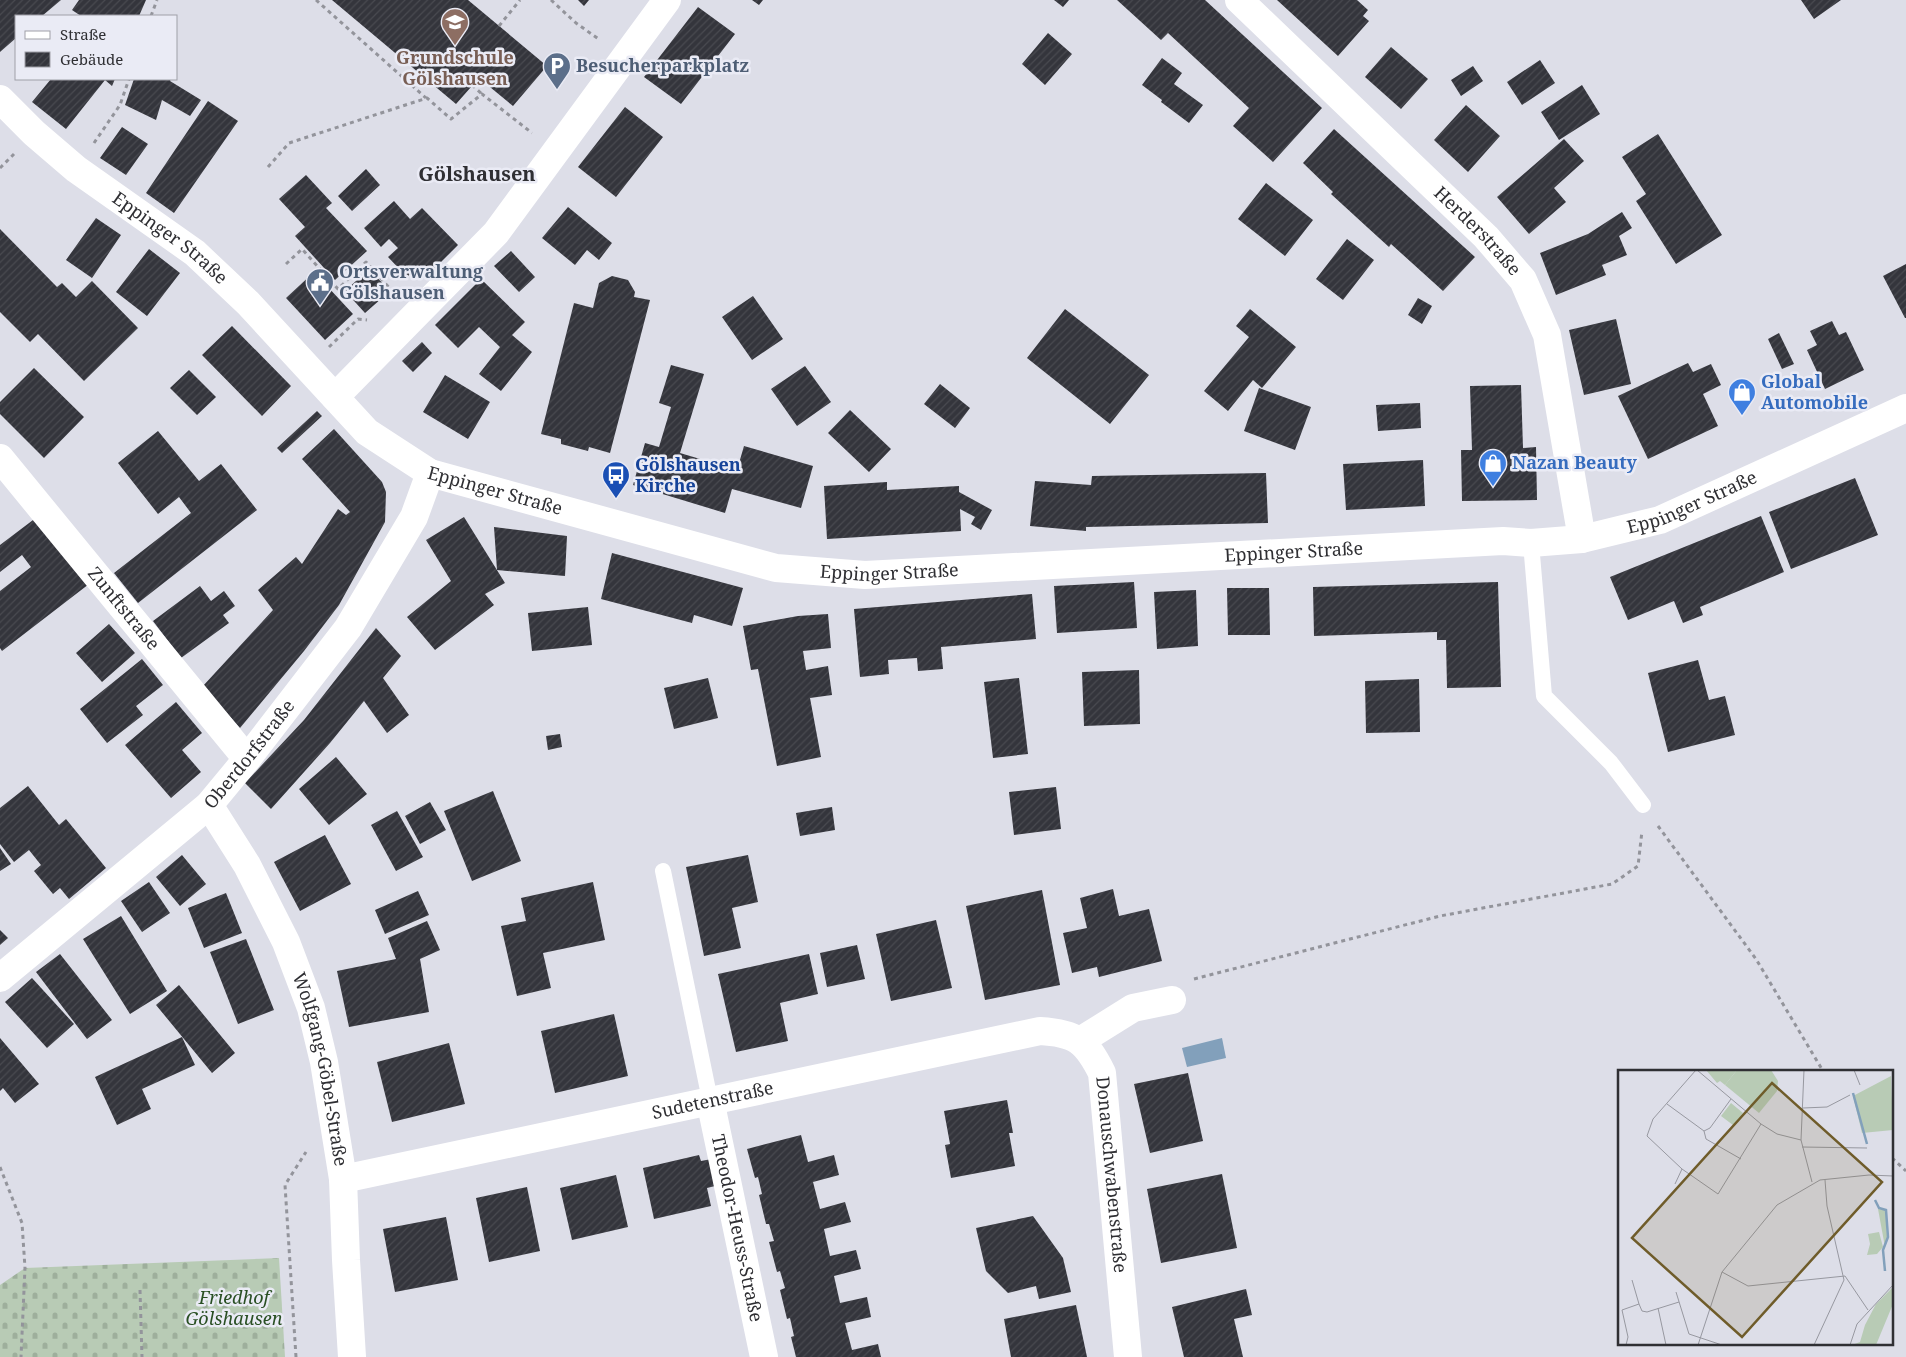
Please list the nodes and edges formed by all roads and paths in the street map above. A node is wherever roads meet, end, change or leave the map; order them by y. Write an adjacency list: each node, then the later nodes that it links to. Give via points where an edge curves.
1 (157, 0): 7 (path)
2 (316, 0): 13 (path)
3 (520, 0): 8 (path)
4 (551, 0): 9 (path)
5 (666, 0): 15 (street)
6 (1239, 0): 26 (street, Herderstraße, via 1486,237 1523,280 1547,335)
7 (151, 15)
8 (499, 26)
9 (602, 42)
10 (129, 80): 17 (path, via 120,105)
11 (472, 85): 12 (path)
12 (482, 94): 13 (path, via 451,119); 15 (path)
13 (427, 98): 16 (path, via 289,143)
14 (0, 99): 17 (street, Eppinger Straße)
15 (556, 150): 22 (street, via 496,233)
16 (268, 168)
17 (76, 170): 22 (street, Eppinger Straße, via 195,253 248,303)
18 (286, 264): 19 (path, via 302,249 338,289 366,262)
19 (395, 294)
20 (368, 320): 21 (path, via 358,319)
21 (328, 348)
22 (334, 398): 25 (street, Eppinger Straße, via 367,432)
23 (1906, 408): 26 (street, Eppinger Straße, via 1660,520)
24 (3, 468): 28 (street, Zunftstraße)
25 (430, 473): 27 (street, Eppinger Straße, via 776,568 796,570 866,574 1504,541); 28 (street, Oberdorfstraße, via 414,517 348,628)
26 (1582, 539): 27 (street, Eppinger Straße)
27 (1531, 543): 30 (lane, via 1544,696 1611,763)
28 (247, 760): 29 (street, Oberdorfstraße)
29 (209, 805): 32 (street, Oberdorfstraße); 37 (street, Wolfgang-Göbel-Straße, via 247,864 286,942 311,1008)
30 (1643, 805): 33 (path, via 1638,866 1612,884 1440,916); 35 (path, via 1756,959)
31 (663, 871): 36 (lane)
32 (0, 978)
33 (1179, 990): 34 (street, via 1133,1008)
34 (1080, 1041): 36 (street, Sudetenstraße, via 1061,1032 1040,1031); 48 (street, Donauschwabenstraße, via 1092,1052 1102,1073)
35 (1822, 1070)
36 (710, 1100): 41 (street, Sudetenstraße); 47 (street, Theodor-Heuss-Straße)
37 (332, 1112): 41 (street, Wolfgang-Göbel-Straße); 45 (path, via 285,1185)
38 (1894, 1160): 40 (path)
39 (0, 1167): 43 (path, via 22,1223)
40 (1906, 1171)
41 (343, 1179): 46 (street, Wolfgang-Göbel-Straße)
42 (140, 1290): 44 (path)
43 (22, 1357)
44 (142, 1357)
45 (296, 1357)
46 (352, 1357)
47 (764, 1357)
48 (1128, 1357)

